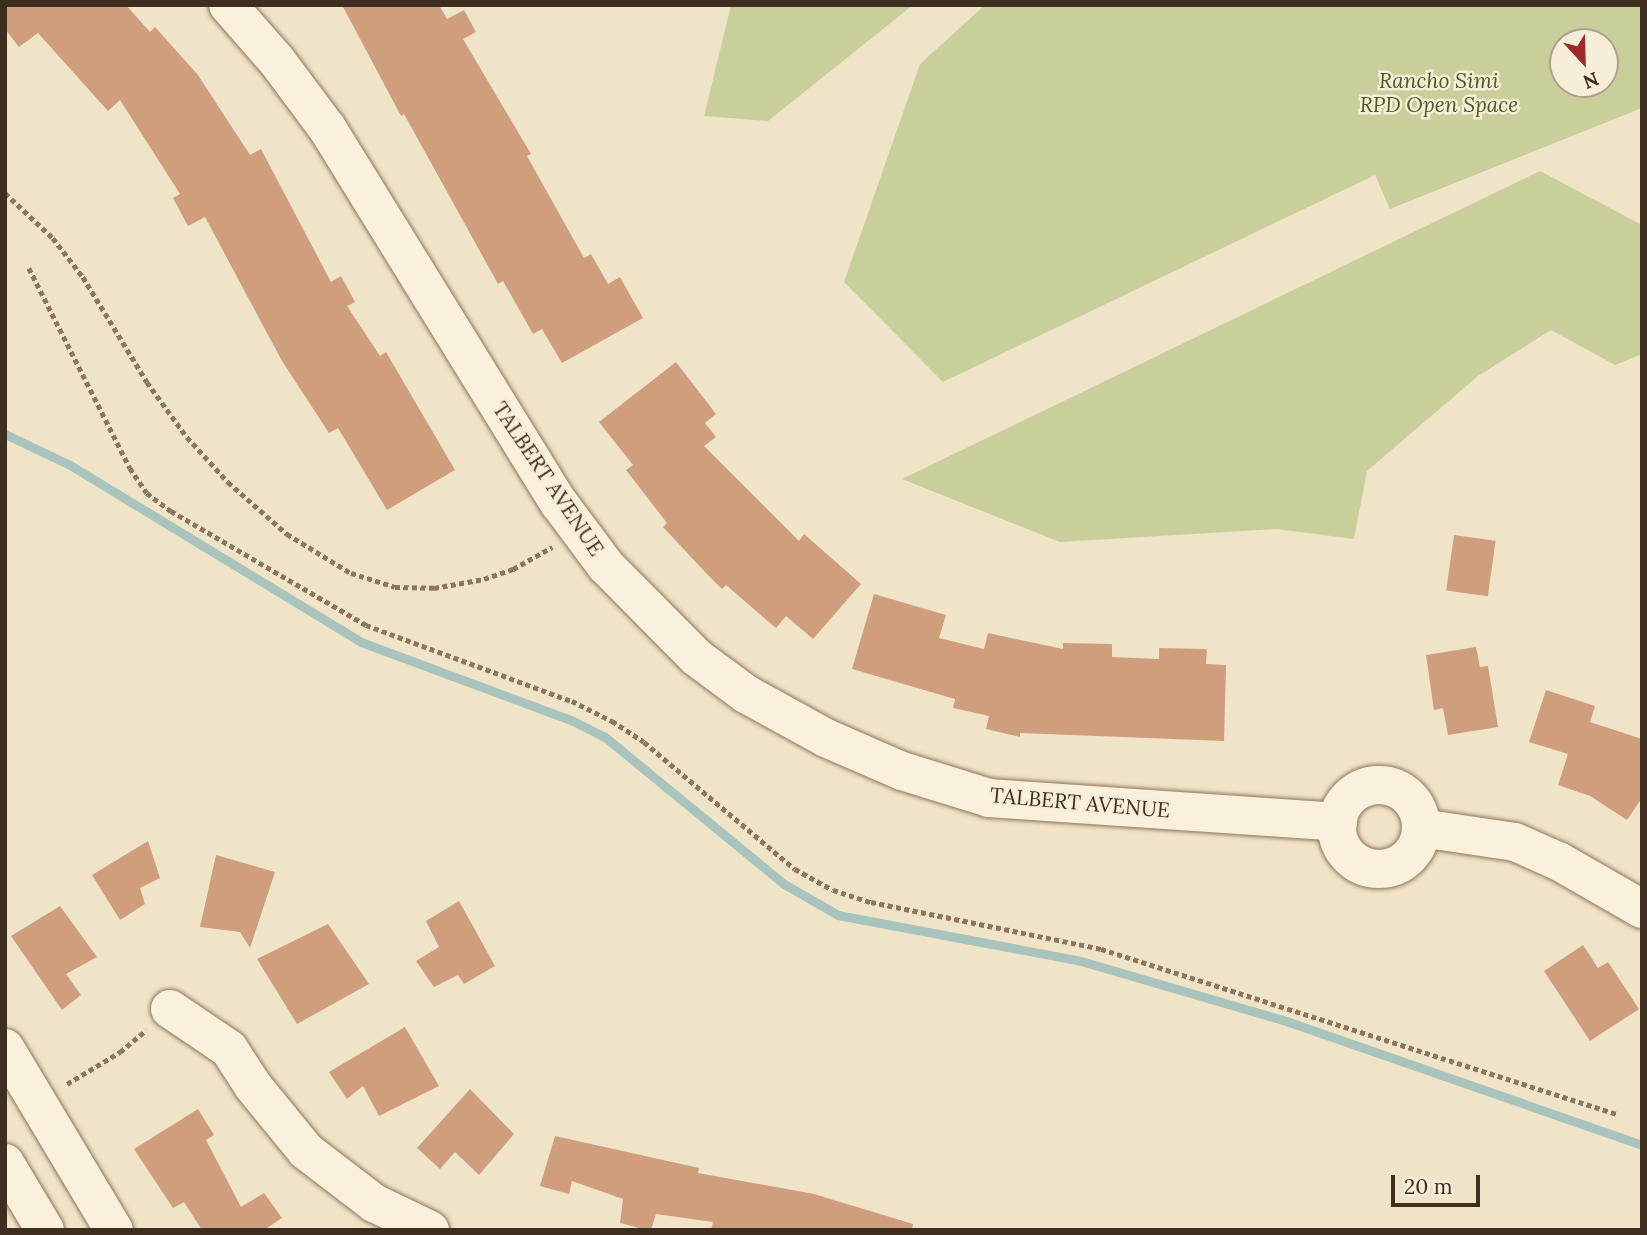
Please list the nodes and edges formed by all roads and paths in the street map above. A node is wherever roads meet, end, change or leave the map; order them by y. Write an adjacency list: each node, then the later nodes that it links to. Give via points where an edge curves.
1 (228, 5): 4 (street, TALBERT AVENUE, via 327,128)
2 (5, 193): 4 (path, via 76,267 187,437 228,482 287,534 351,573 395,587 434,588 484,579 513,569)
3 (29, 268): 11 (path, via 130,468 148,493 171,511 366,625 572,701 612,722 644,742 795,869 833,890 1101,949)
4 (580, 531): 5 (street, TALBERT AVENUE, via 606,566 696,657 746,694 825,738 902,771 989,798)
5 (1338, 822): 6 (street, via 1345,801 1355,792 1381,785 1407,795 1416,806); 6 (street, via 1339,841 1346,853 1356,863 1375,869 1396,866 1408,858 1417,847)
6 (1421, 828): 7 (street, via 1515,842)
7 (1642, 909)
8 (170, 1009): 10 (path, via 120,1052); 15 (street, via 229,1049 306,1151 374,1203)
9 (5, 1048): 10 (street)
10 (38, 1101): 14 (street)
11 (1617, 1114)
12 (5, 1163): 13 (street)
13 (45, 1230)
14 (114, 1230)
15 (430, 1230)

